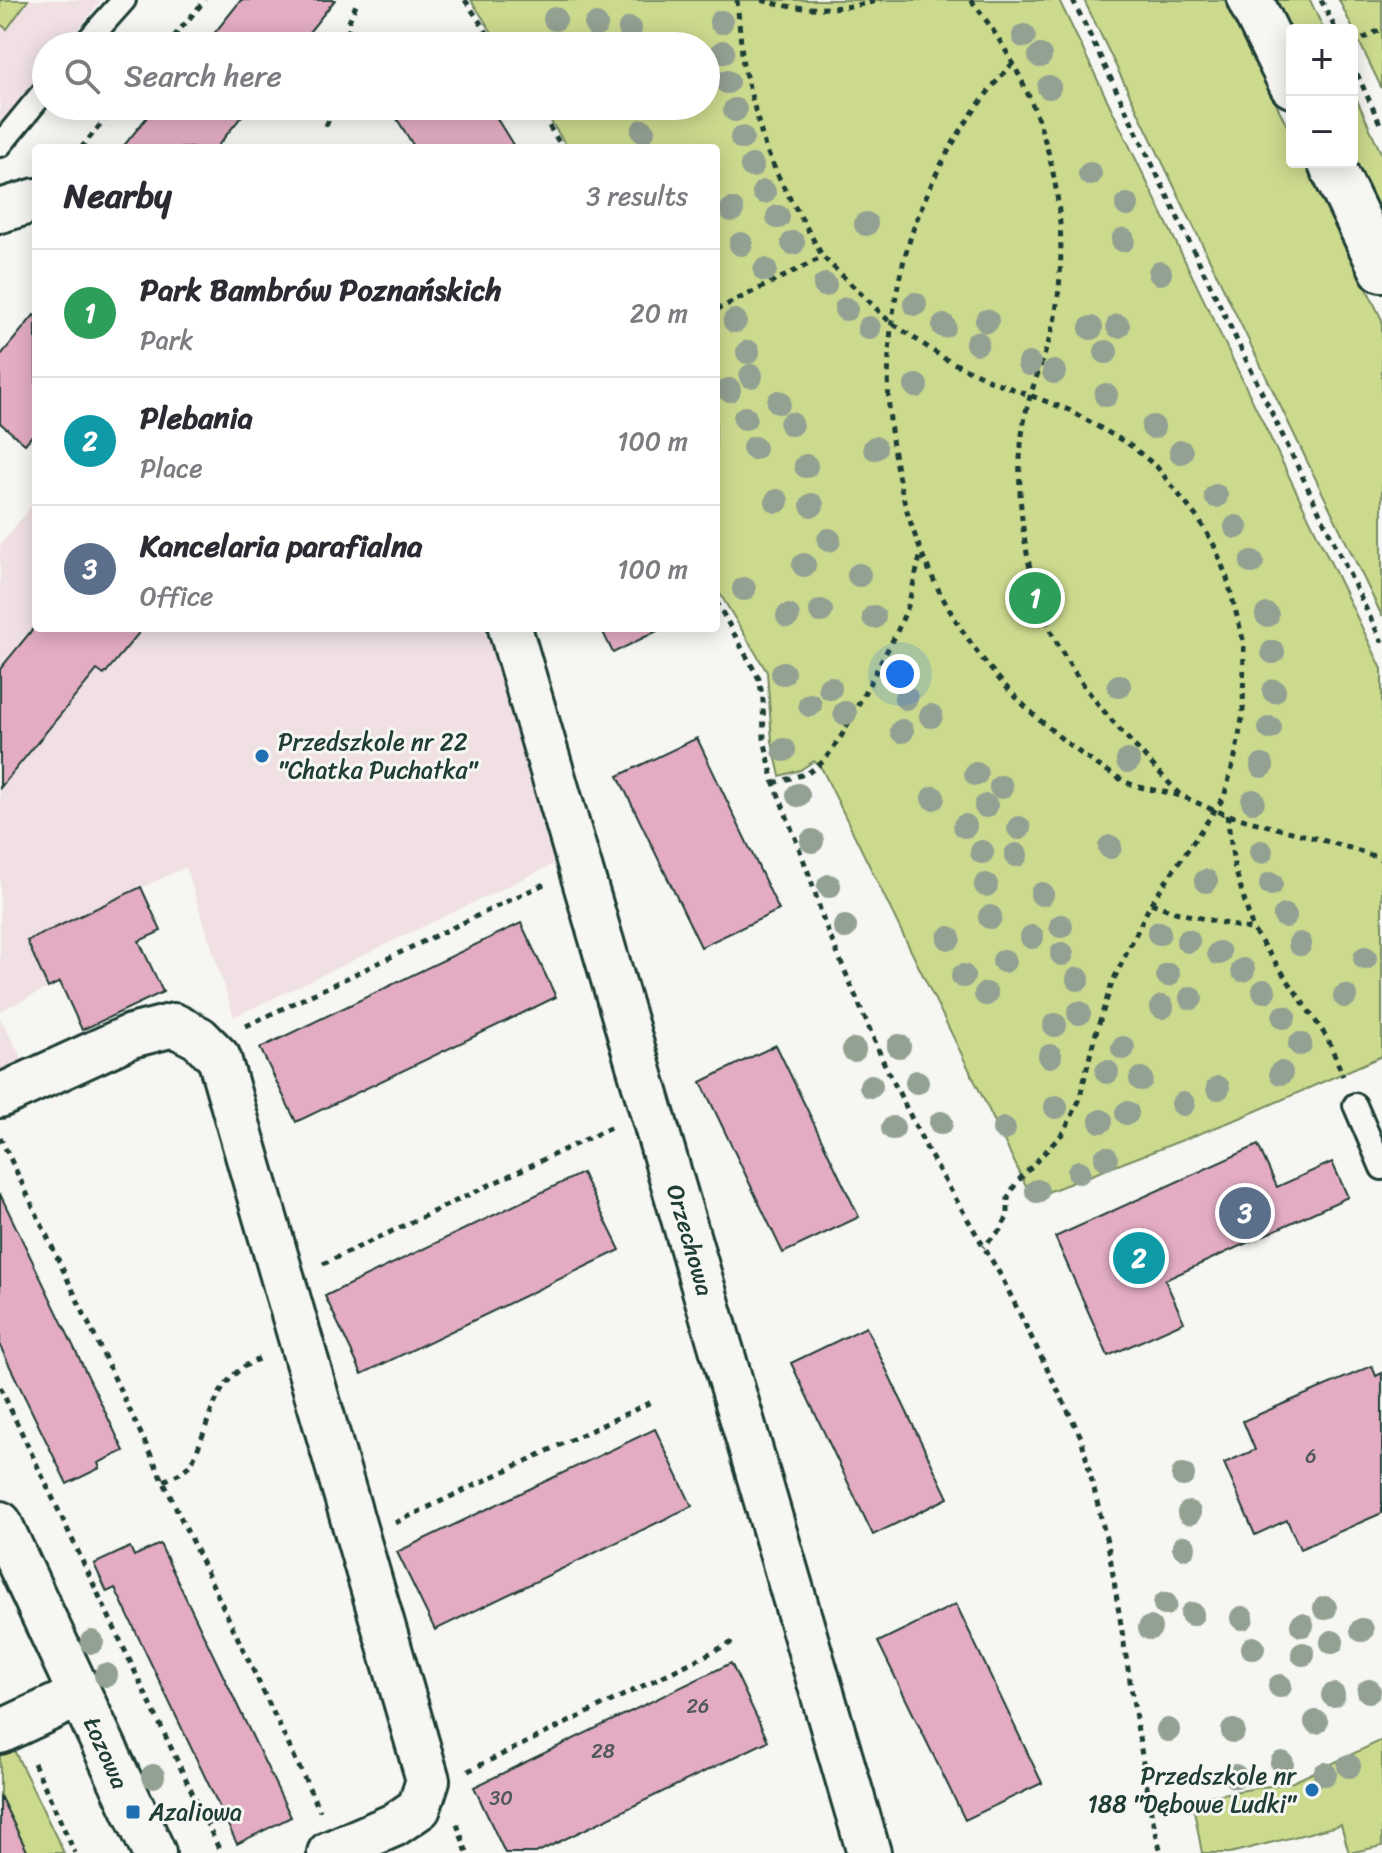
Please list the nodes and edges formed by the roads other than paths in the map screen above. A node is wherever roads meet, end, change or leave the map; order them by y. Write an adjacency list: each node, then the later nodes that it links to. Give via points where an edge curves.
1 (124, 0): 3 (lane)
2 (1250, 0): 4 (main road)
3 (95, 32)
4 (1286, 73)
5 (32, 106): 6 (lane)
6 (0, 145)
7 (1333, 168): 8 (main road)
8 (1382, 269)
9 (511, 632): 18 (street, Orzechowa)
10 (0, 1096): 16 (street, via 131,1036 174,1025 199,1038 219,1058 428,1780 419,1808 394,1825)
11 (1355, 1105): 12 (lane)
12 (1382, 1168)
13 (0, 1523): 14 (street, Łozowa)
14 (80, 1695): 15 (street, Łozowa); 17 (street, Łozowa)
15 (8, 1728)
16 (333, 1851)
17 (154, 1853)
18 (869, 1853)

